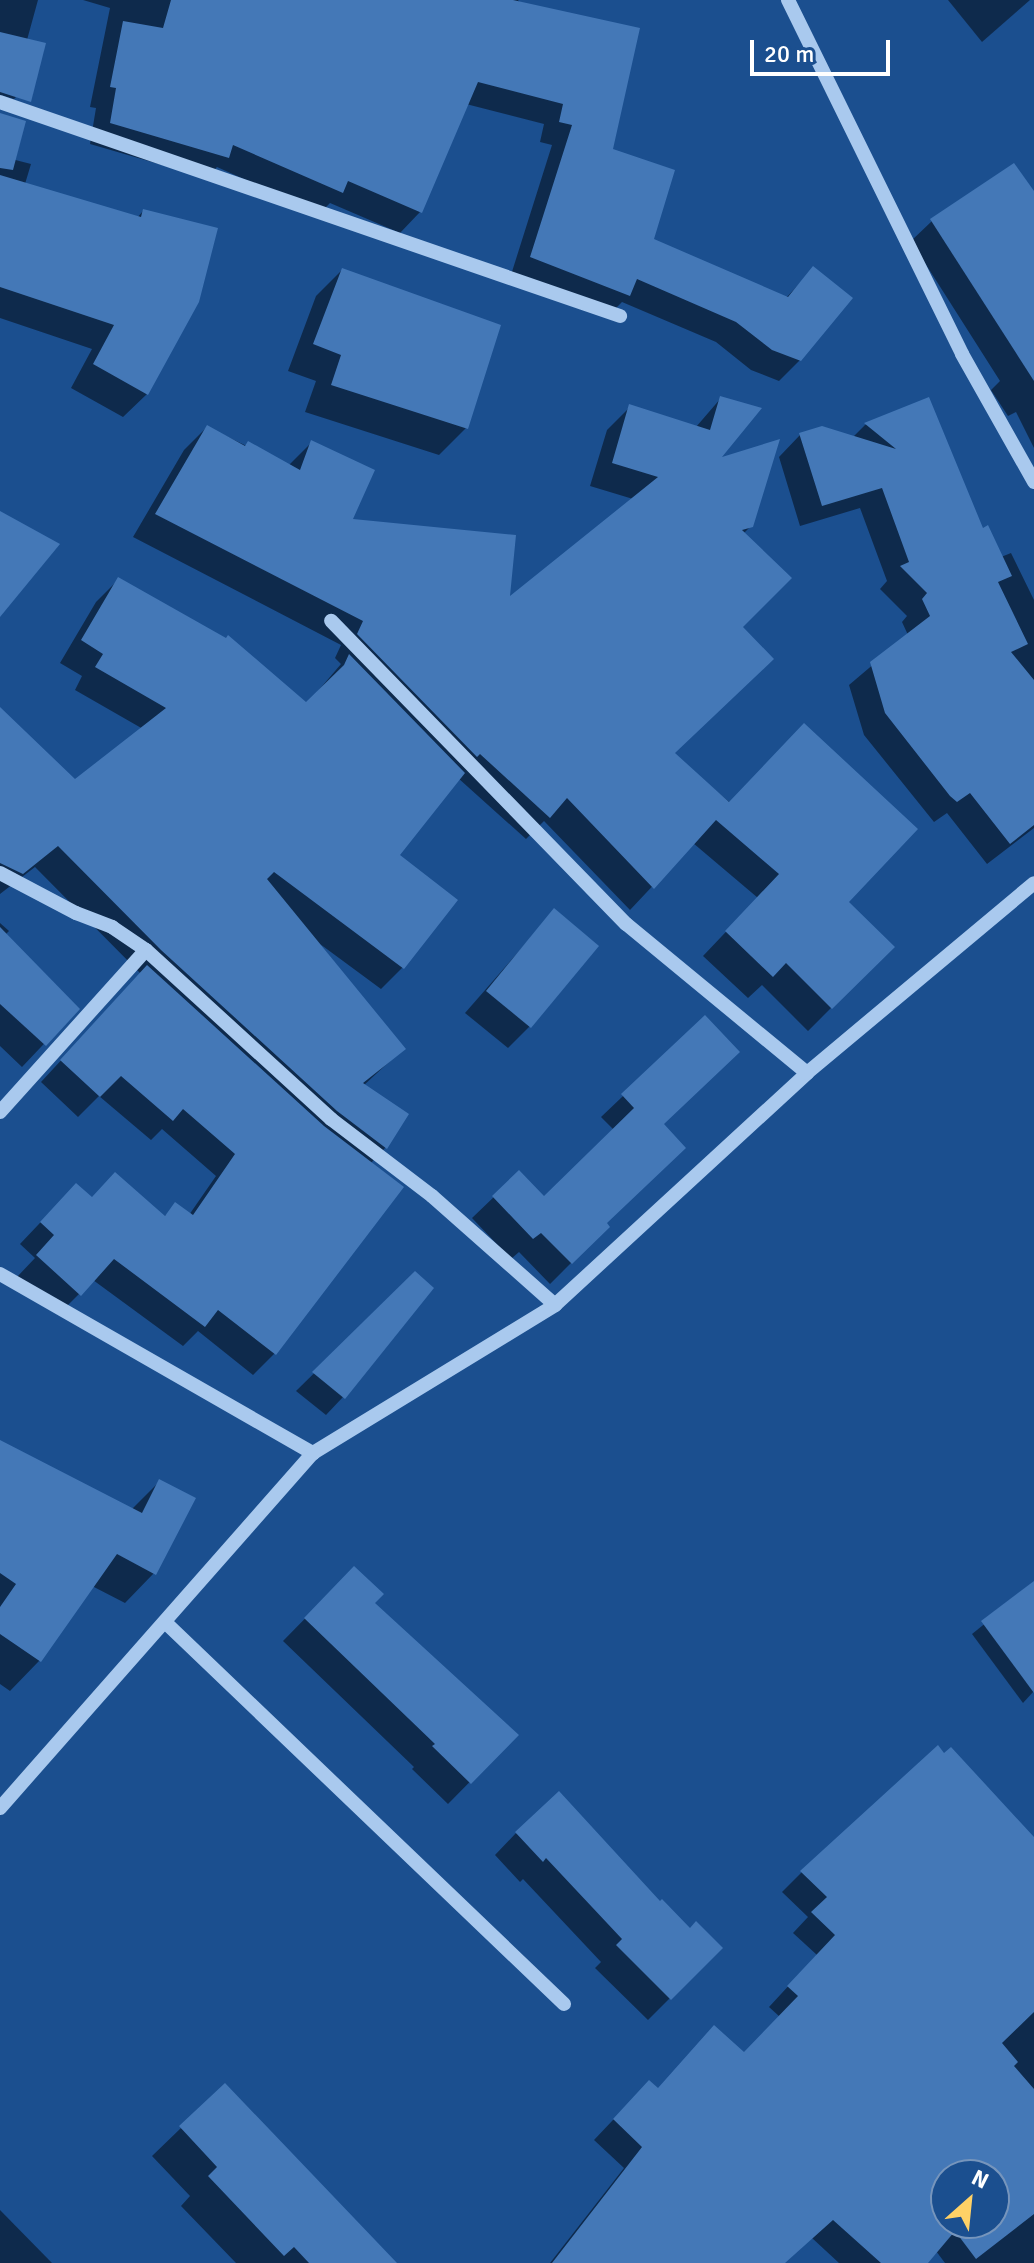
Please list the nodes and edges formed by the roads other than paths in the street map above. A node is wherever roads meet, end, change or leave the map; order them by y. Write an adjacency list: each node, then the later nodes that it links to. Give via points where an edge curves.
1 (788, 0): 4 (street, via 962,354)
2 (0, 102): 3 (street)
3 (620, 316)
4 (1034, 482)
5 (331, 621): 9 (street, via 626,924)
6 (0, 873): 8 (street, via 112,927)
7 (1034, 883): 9 (street)
8 (146, 950): 10 (street); 12 (street, via 331,1119 432,1196)
9 (807, 1073): 12 (street)
10 (0, 1112)
11 (0, 1274): 13 (street)
12 (555, 1305): 13 (street)
13 (313, 1453): 14 (street)
14 (166, 1623): 15 (street); 16 (street)
15 (0, 1808)
16 (564, 2004)

